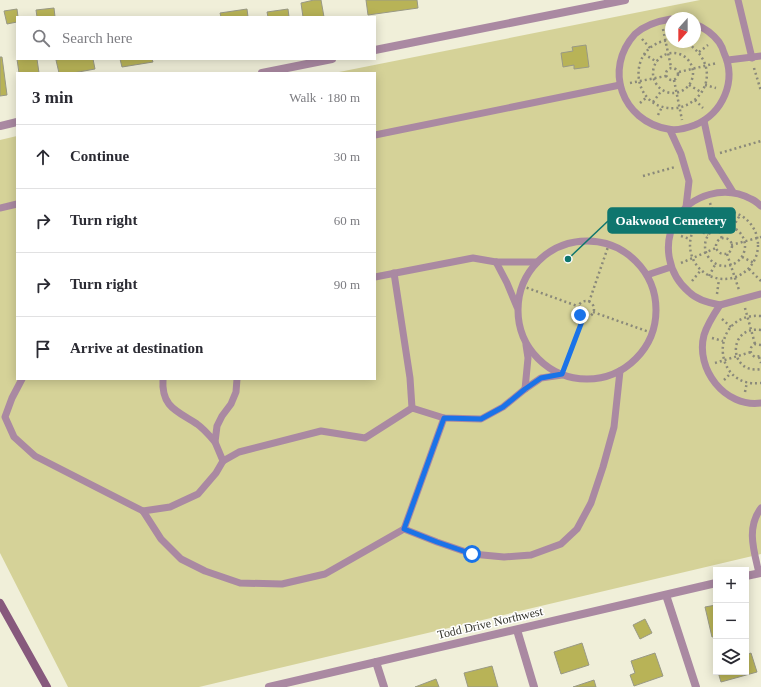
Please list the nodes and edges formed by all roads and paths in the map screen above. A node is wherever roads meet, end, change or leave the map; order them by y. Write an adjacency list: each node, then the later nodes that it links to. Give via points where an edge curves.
1 (624, 0): 10 (street)
2 (738, 0): 14 (lane)
3 (665, 20): 4 (lane)
4 (662, 21): 6 (path); 27 (lane, via 652,23 636,33 625,48 619,66)
5 (701, 26): 16 (lane, via 707,29 720,43)
6 (665, 35)
7 (665, 40): 11 (path, via 657,43)
8 (668, 48): 12 (path)
9 (694, 48): 18 (path)
10 (376, 50)
11 (644, 54): 17 (path); 26 (path, via 638,71)
12 (669, 54): 17 (path); 19 (path); 20 (path, via 682,55)
13 (761, 56): 14 (lane)
14 (752, 58): 16 (lane); 30 (path)
15 (327, 60): 21 (street)
16 (728, 60): 18 (path); 35 (lane, via 730,78 726,95 717,110)
17 (657, 62): 24 (path, via 653,71)
18 (706, 65): 20 (path); 31 (path, via 706,82)
19 (671, 67): 22 (path, via 677,68); 23 (path, via 667,70)
20 (693, 68): 22 (path); 28 (path)
21 (267, 72)
22 (679, 72): 25 (path)
23 (666, 76): 24 (path); 25 (path)
24 (654, 78): 26 (path); 29 (path)
25 (674, 80): 32 (path)
26 (639, 81): 27 (path); 33 (path, via 645,94)
27 (620, 85): 39 (lane, via 626,102 637,116 652,125); 40 (lane)
28 (690, 85): 31 (path); 32 (path)
29 (662, 90): 32 (path); 33 (path)
30 (761, 91)
31 (701, 92): 34 (path, via 694,101)
32 (677, 93): 34 (path)
33 (653, 102): 34 (path, via 664,107)
34 (679, 108): 38 (path)
35 (704, 121): 38 (lane); 41 (lane, via 712,158)
36 (16, 122): 37 (street)
37 (0, 126)
38 (683, 128): 39 (lane)
39 (670, 130): 45 (lane, via 689,181)
40 (376, 135)
41 (733, 192): 42 (lane, via 716,192); 44 (lane, via 752,199)
42 (708, 195): 45 (lane); 47 (path)
43 (16, 204): 46 (lane)
44 (761, 206)
45 (686, 207): 69 (lane, via 676,220 670,235 668,251)
46 (0, 208)
47 (713, 212): 48 (path, via 727,210); 49 (path); 51 (path, via 703,217)
48 (740, 214): 50 (path); 53 (path, via 749,221)
49 (718, 227): 50 (path); 52 (path); 54 (path)
50 (733, 227): 55 (path, via 739,231)
51 (694, 228): 52 (path); 63 (path, via 689,247)
52 (708, 235): 59 (path, via 705,242)
53 (759, 237): 55 (path); 61 (path)
54 (722, 239): 57 (path, via 728,240); 58 (path, via 716,244)
55 (744, 241): 57 (path); 62 (path, via 745,250)
56 (609, 244): 65 (lane, via 590,241 570,243 552,250); 72 (lane, via 637,262); 81 (path)
57 (731, 245): 60 (path, via 731,250)
58 (716, 248): 59 (path); 60 (path, via 718,252)
59 (706, 252): 63 (path); 66 (path)
60 (727, 254): 68 (path)
61 (759, 254): 67 (path)
62 (742, 257): 67 (path); 68 (path)
63 (692, 258): 69 (path); 73 (path, via 699,268)
64 (496, 262): 65 (lane); 71 (lane, via 472,258); 83 (lane)
65 (537, 262): 78 (lane)
66 (716, 263): 68 (path); 73 (path)
67 (754, 263): 70 (path)
68 (731, 265): 75 (path)
69 (671, 267): 72 (lane); 82 (lane, via 690,293 704,301)
70 (749, 268): 75 (path); 77 (path)
71 (394, 273): 74 (lane); 110 (lane)
72 (647, 275): 91 (lane, via 654,294 656,314)
73 (710, 276): 76 (path)
74 (376, 277)
75 (735, 278): 76 (path); 80 (path)
76 (719, 279): 82 (path)
77 (761, 282)
78 (522, 286): 83 (lane); 84 (path)
79 (760, 293): 80 (lane)
80 (742, 299): 82 (lane); 88 (path)
81 (589, 302): 84 (path, via 581,303); 85 (path, via 594,308)
82 (718, 304): 100 (lane, via 704,336 702,351)
83 (518, 307): 92 (lane, via 519,326)
84 (580, 307): 86 (path, via 580,315)
85 (593, 312): 86 (path, via 592,316); 91 (path)
86 (584, 316): 103 (path)
87 (761, 316): 88 (path)
88 (747, 317): 89 (path); 98 (path, via 738,321 726,334 722,351)
89 (751, 330): 90 (path); 93 (path); 96 (path, via 739,338)
90 (761, 330)
91 (652, 333): 102 (lane, via 645,348 634,361)
92 (526, 343): 103 (lane, via 543,363); 108 (lane, via 528,358)
93 (755, 344): 94 (path); 95 (path)
94 (761, 345)
95 (751, 352): 96 (path); 97 (path, via 755,357)
96 (736, 356): 98 (path); 101 (path, via 744,366)
97 (760, 356): 99 (path)
98 (724, 360): 100 (path); 107 (path, via 737,378 751,384)
99 (761, 363)
100 (705, 366): 109 (lane, via 720,389 731,397 744,402)
101 (761, 369)
102 (620, 371): 103 (lane, via 601,378 581,379); 117 (lane, via 614,427 591,503 577,529 561,544 531,555 504,557 472,554)
103 (562, 374): 108 (lane, via 541,378)
104 (21, 380): 111 (lane)
105 (163, 380): 113 (lane, via 164,392 169,403 177,412 198,424)
106 (237, 380): 113 (lane, via 236,392 222,416)
107 (761, 383)
108 (525, 389): 112 (lane, via 503,407 481,419)
109 (761, 403)
110 (412, 408): 112 (lane); 114 (lane, via 365,438 321,432 255,447 239,452)
111 (3, 418): 116 (lane, via 14,437 34,456)
112 (444, 418): 117 (lane)
113 (215, 442): 114 (lane)
114 (224, 461): 116 (lane, via 198,494 170,507)
115 (761, 508): 118 (lane, via 752,526 752,543)
116 (142, 511): 117 (lane, via 161,539 181,559 205,571 240,583 282,584 325,574)
117 (404, 529)
118 (760, 573): 119 (street)
119 (749, 575)
120 (713, 585): 121 (street, Todd Drive Northwest)
121 (666, 595): 123 (street, Todd Drive Northwest); 129 (street)
122 (0, 603): 125 (main road)
123 (516, 630): 124 (street, Todd Drive Northwest); 128 (street)
124 (376, 662): 126 (street, Todd Drive Northwest); 127 (street)
125 (47, 687)
126 (269, 687)
127 (384, 687)
128 (534, 687)
129 (696, 687)

